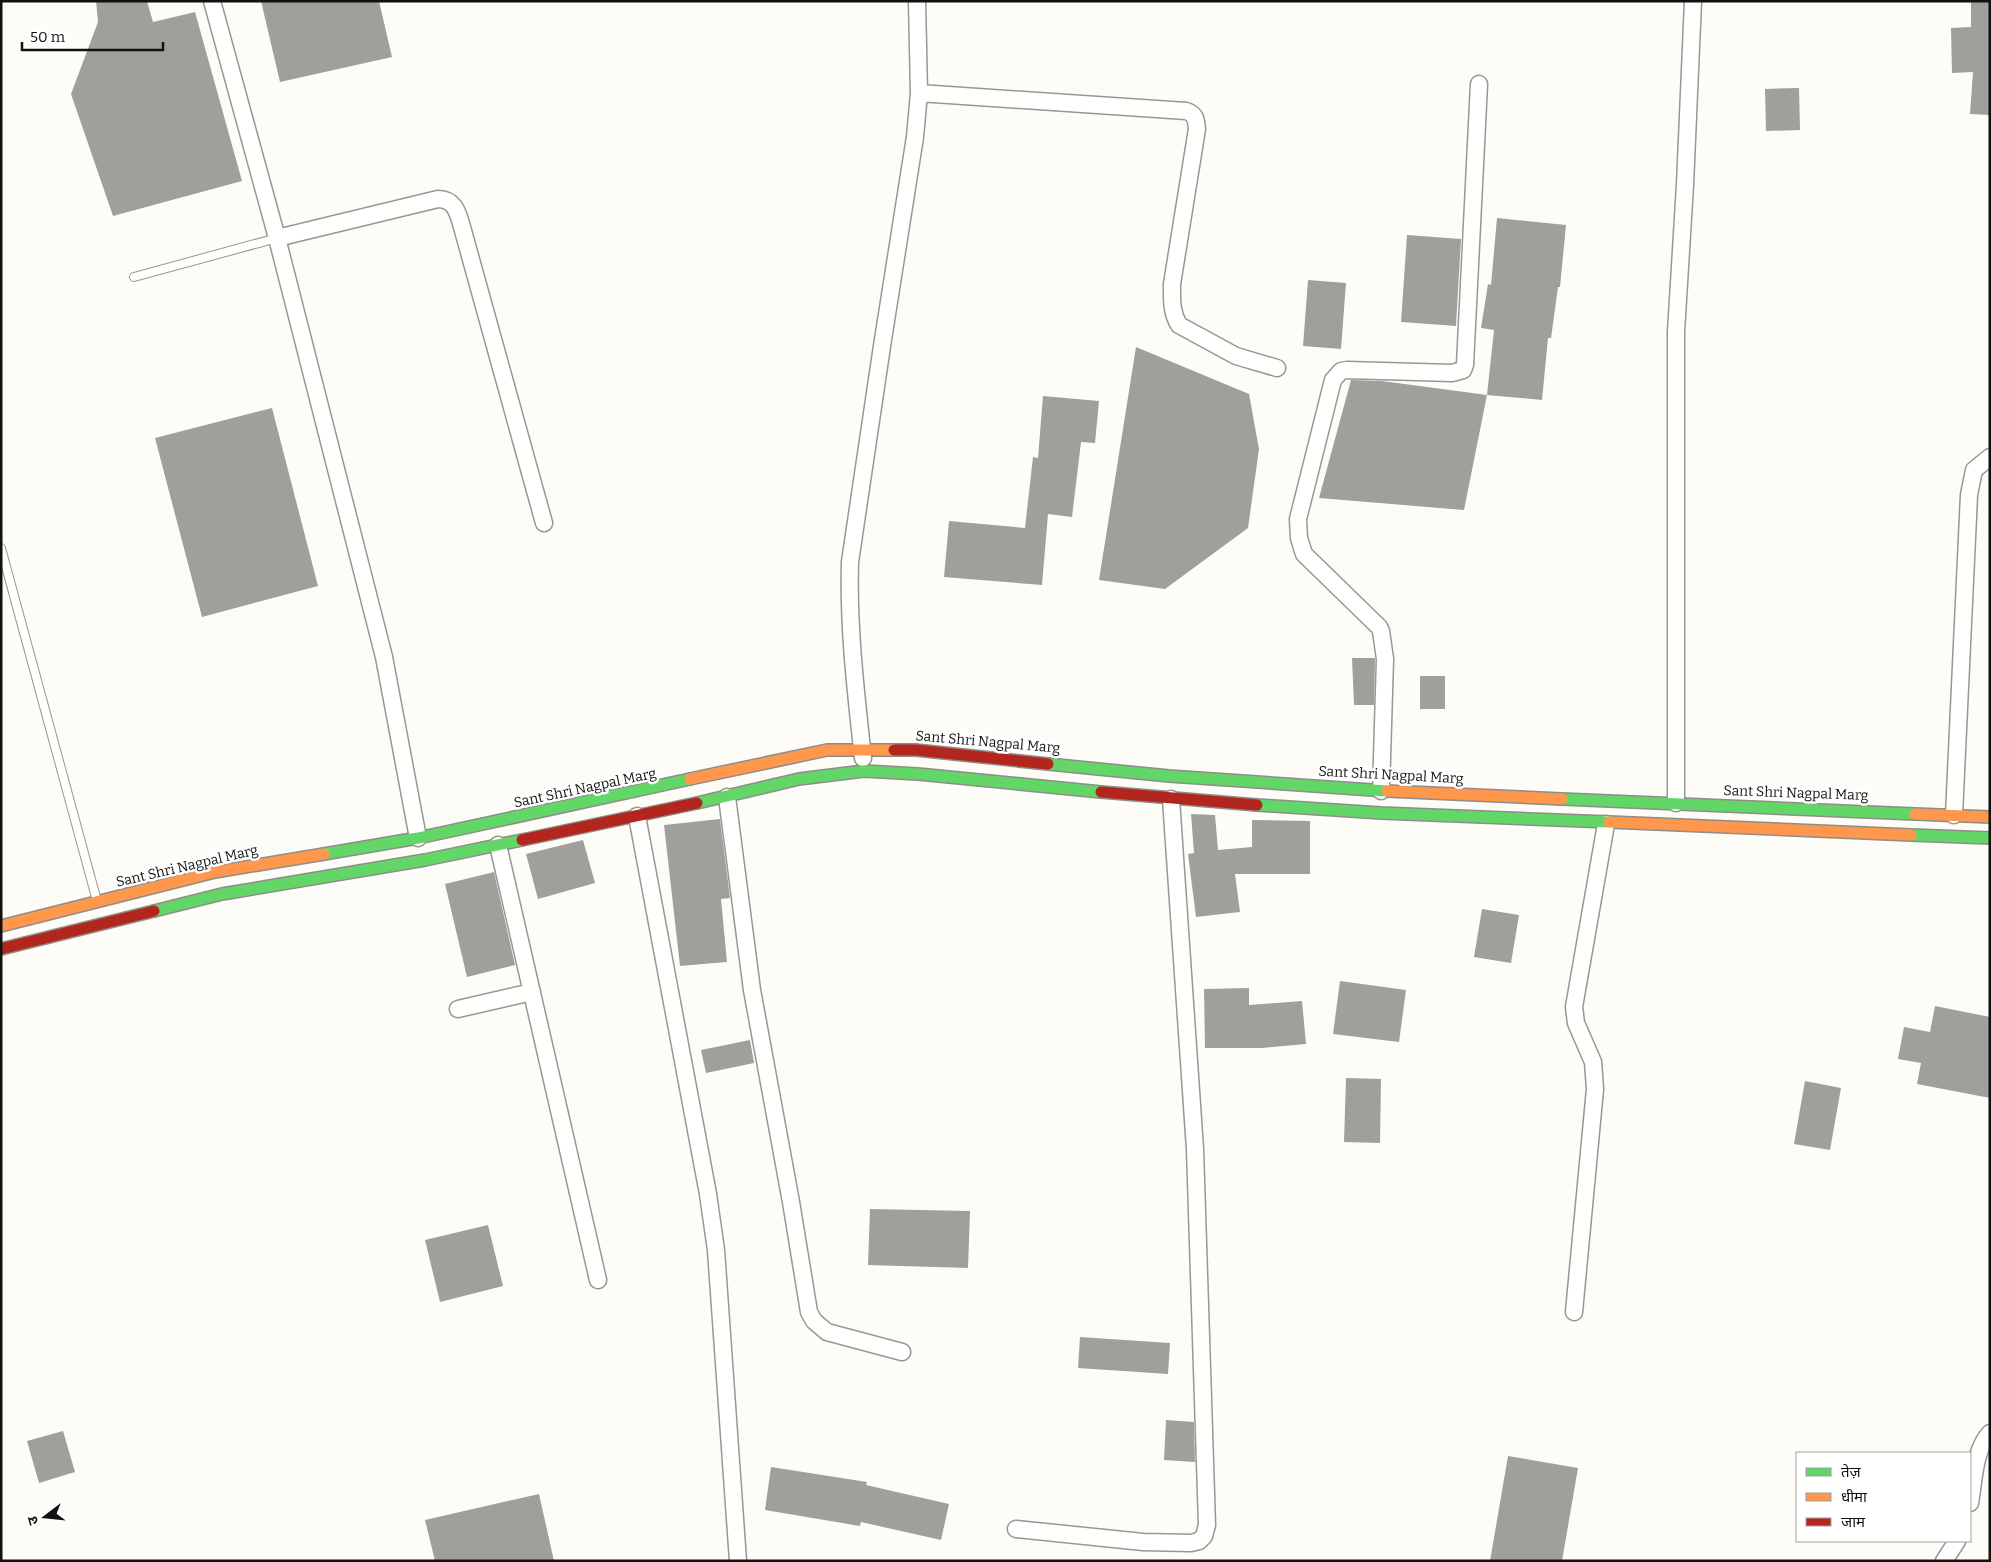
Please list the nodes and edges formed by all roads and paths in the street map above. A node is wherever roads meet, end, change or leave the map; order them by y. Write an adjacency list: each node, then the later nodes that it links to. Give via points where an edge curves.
1 (212, 1): 6 (street)
2 (917, 1): 5 (street)
3 (1693, 1): 17 (street, via 1676,332)
4 (1479, 84): 14 (street, via 1463,370 1452,373 1347,370 1336,375 1298,519 1304,554 1381,631 1385,659)
5 (919, 94): 8 (street, via 1192,113 1197,130 1172,284 1176,319 1179,325 1236,356); 12 (street, via 850,562 851,636)
6 (277, 238): 7 (lane); 10 (street, via 438,200 449,201 454,206); 22 (street, via 384,657)
7 (134, 277)
8 (1277, 368)
9 (1990, 457): 18 (street, via 1974,470 1969,495)
10 (544, 523)
11 (1, 548): 25 (lane)
12 (862, 749): 13 (street); 14 (main road, Sant Shri Nagpal Marg, via 916,750 1170,776); 22 (main road, Sant Shri Nagpal Marg, via 827,750)
13 (864, 771): 15 (main road, via 799,779); 16 (main road)
14 (1381, 791): 17 (main road, Sant Shri Nagpal Marg)
15 (727, 797): 19 (main road); 32 (street, via 752,990 809,1312 827,1332)
16 (1171, 798): 21 (main road); 35 (street, via 1194,1149 1207,1525 1204,1536 1191,1543 1143,1542)
17 (1676, 803): 18 (main road, Sant Shri Nagpal Marg)
18 (1954, 815): 20 (main road, Sant Shri Nagpal Marg)
19 (637, 816): 24 (main road); 37 (street, via 716,1250)
20 (1990, 817)
21 (1606, 824): 23 (main road); 31 (street, via 1574,1007 1576,1023 1593,1062 1596,1089)
22 (418, 838): 25 (main road, Sant Shri Nagpal Marg, via 215,872)
23 (1990, 838)
24 (498, 845): 27 (main road, via 222,894); 28 (street)
25 (97, 903): 26 (main road, Sant Shri Nagpal Marg)
26 (1, 926)
27 (1, 949)
28 (532, 992): 29 (street); 30 (street)
29 (458, 1009)
30 (598, 1280)
31 (1574, 1312)
32 (902, 1352)
33 (1990, 1433): 34 (street, via 1979,1449)
34 (1971, 1497)
35 (1016, 1530)
36 (1956, 1542): 38 (street)
37 (738, 1561)
38 (1944, 1561)

